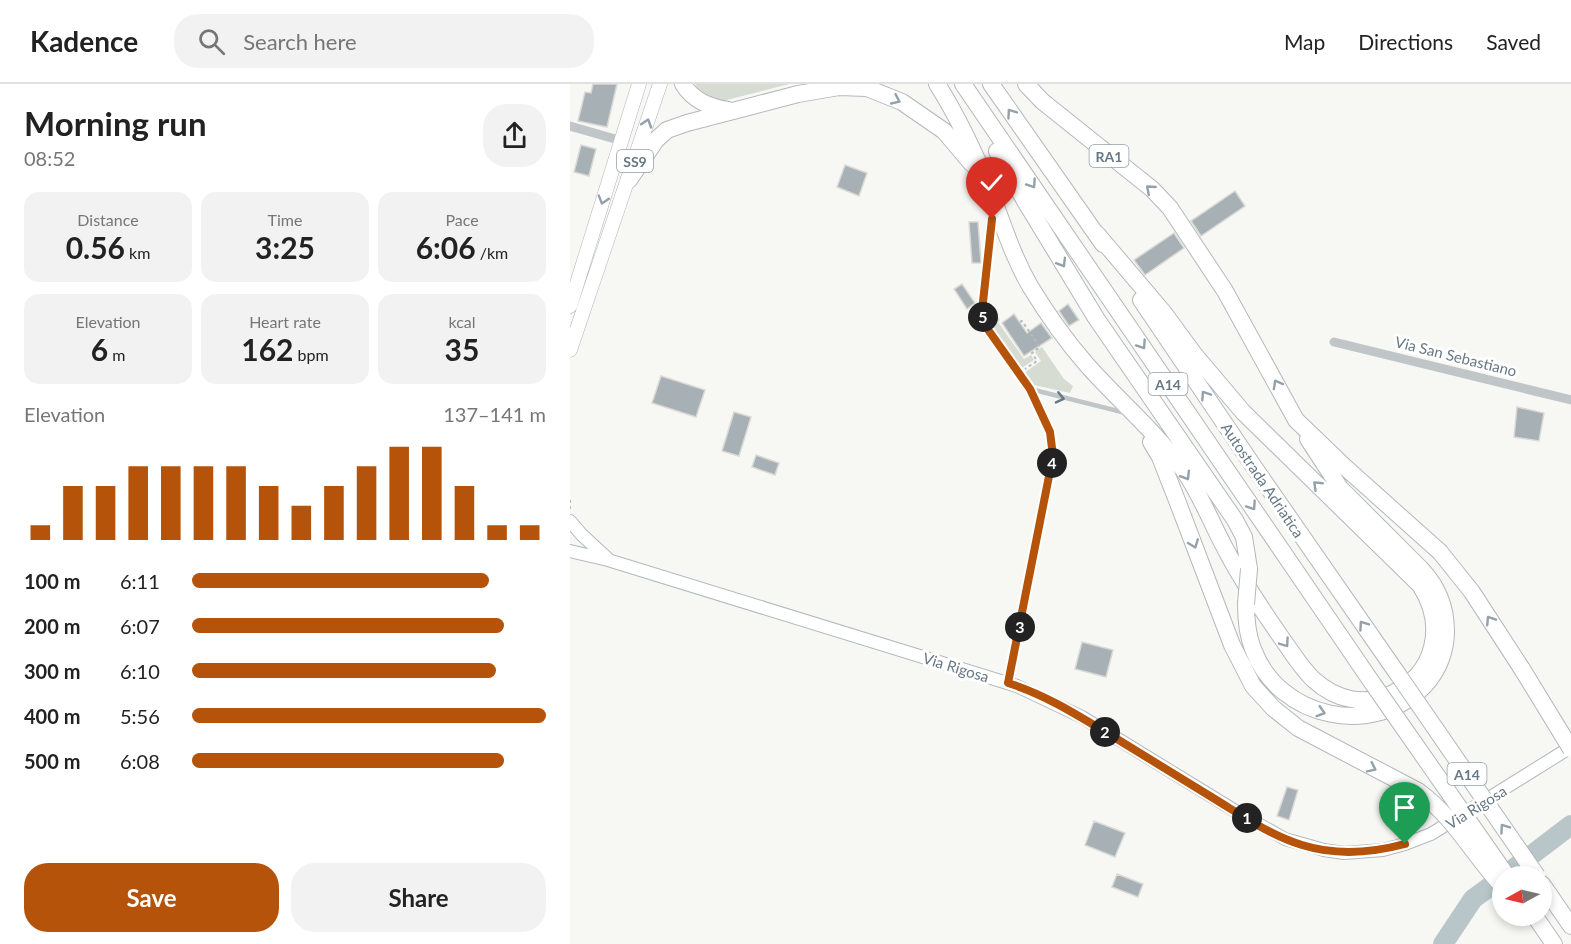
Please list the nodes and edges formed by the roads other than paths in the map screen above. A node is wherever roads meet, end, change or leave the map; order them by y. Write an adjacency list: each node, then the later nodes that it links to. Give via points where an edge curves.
1 (639, 84): 14 (main road, SS9)
2 (660, 84): 15 (main road, SS9, one-way to 2)
3 (683, 84): 12 (highway, via 704,104)
4 (816, 84): 10 (highway)
5 (937, 84): 16 (highway)
6 (962, 84): 24 (highway, one-way to 24, bridge, via 1025,201 1096,318 1244,537 1249,569 1248,634 1259,662 1278,686 1302,705 1321,712 1366,716 1412,698 1432,677 1443,652 1446,620 1431,579 1340,488); 30 (highway, Autostrada Adriatica / A14, one-way to 30, bridge)
7 (991, 84): 17 (highway, Autostrada Adriatica / A14, one-way to 7)
8 (1026, 84): 11 (highway, RA1)
9 (1032, 84): 11 (highway)
10 (798, 94): 12 (highway); 16 (highway, one-way to 16, via 867,88 902,102 944,130)
11 (1042, 101): 24 (highway, RA1, one-way to 11, via 1225,291 1170,208 1152,189)
12 (732, 111): 15 (highway, via 660,135)
13 (570, 126): 14 (street)
14 (622, 141): 18 (main road, SS9, one-way to 18)
15 (629, 180): 20 (main road, SS9)
16 (989, 189): 21 (lane, via 992,219 984,324); 23 (highway, via 1030,286 1086,363)
17 (1097, 234): 23 (highway, one-way to 17, via 1184,470 1256,600 1314,680 1338,696 1367,702 1398,691 1424,667 1430,655 1434,624 1433,610 1420,585 1244,412); 31 (highway, Autostrada Adriatica / A14, one-way to 17, bridge)
18 (570, 306)
19 (1334, 342): 22 (street, Via San Sebastiano)
20 (570, 350)
21 (1030, 389): 23 (lane, one-way to 23); 28 (lane, via 1050,432 1053,456)
22 (1571, 400)
23 (1135, 415): 32 (highway, one-way to 32, bridge, via 1160,457 1232,645 1253,686 1298,728 1418,791 1448,816)
24 (1296, 420): 29 (highway, one-way to 24, bridge, via 1472,592 1440,552)
25 (570, 521): 27 (main road, Via Rigosa)
26 (570, 551): 27 (main road, Via Rigosa)
27 (608, 560): 28 (main road, Via Rigosa)
28 (1008, 683): 29 (main road, Via Rigosa, via 1082,717 1285,839 1344,853 1383,850 1431,834)
29 (1571, 748)
30 (1500, 866)
31 (1530, 866)
32 (1492, 875)
33 (1552, 898): 34 (highway)
34 (1569, 923)

